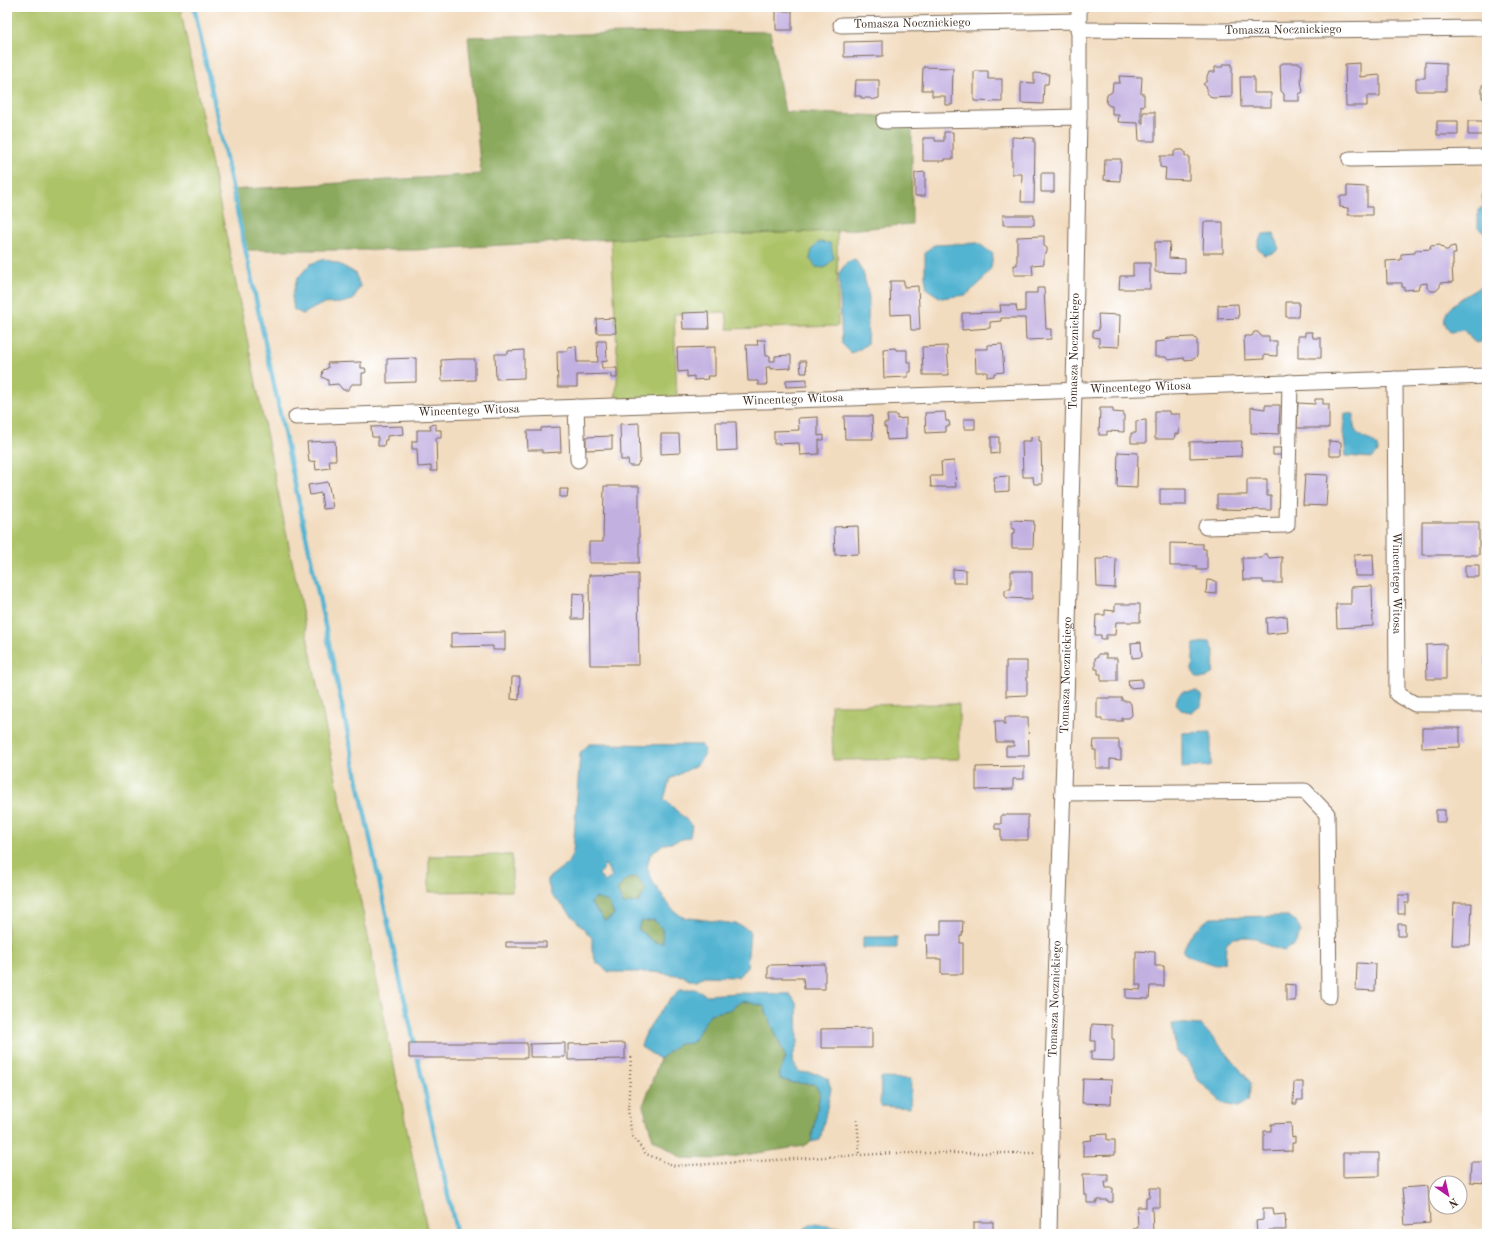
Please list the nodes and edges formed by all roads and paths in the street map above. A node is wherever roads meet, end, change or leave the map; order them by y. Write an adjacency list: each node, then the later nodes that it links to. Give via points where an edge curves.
1 (1078, 19): 2 (street, Tomasza Nocznickiego); 3 (street, Tomasza Nocznickiego, via 1221,31); 4 (street, Tomasza Nocznickiego)
2 (841, 25)
3 (1487, 28)
4 (1079, 117): 5 (street); 11 (street, Tomasza Nocznickiego)
5 (884, 121)
6 (1487, 157): 7 (street)
7 (1350, 158)
8 (1487, 376): 9 (street, Wincentego Witosa)
9 (1395, 379): 10 (street, Wincentego Witosa); 16 (street, Wincentego Witosa, via 1397,694 1415,704)
10 (1290, 382): 11 (street, Wincentego Witosa); 15 (street, via 1286,525)
11 (1074, 390): 12 (street, Wincentego Witosa); 17 (street, Tomasza Nocznickiego)
12 (576, 407): 13 (street, Wincentego Witosa); 14 (street)
13 (296, 417)
14 (578, 460)
15 (1206, 527)
16 (1487, 704)
17 (1063, 793): 18 (street, via 1305,791 1327,814); 21 (street, Tomasza Nocznickiego)
18 (1330, 996)
19 (631, 1057): 22 (path, via 628,1110 632,1136 646,1154 675,1166)
20 (857, 1120): 22 (path)
21 (1050, 1153): 22 (path); 23 (street, Tomasza Nocznickiego)
22 (860, 1155)
23 (1049, 1234)

